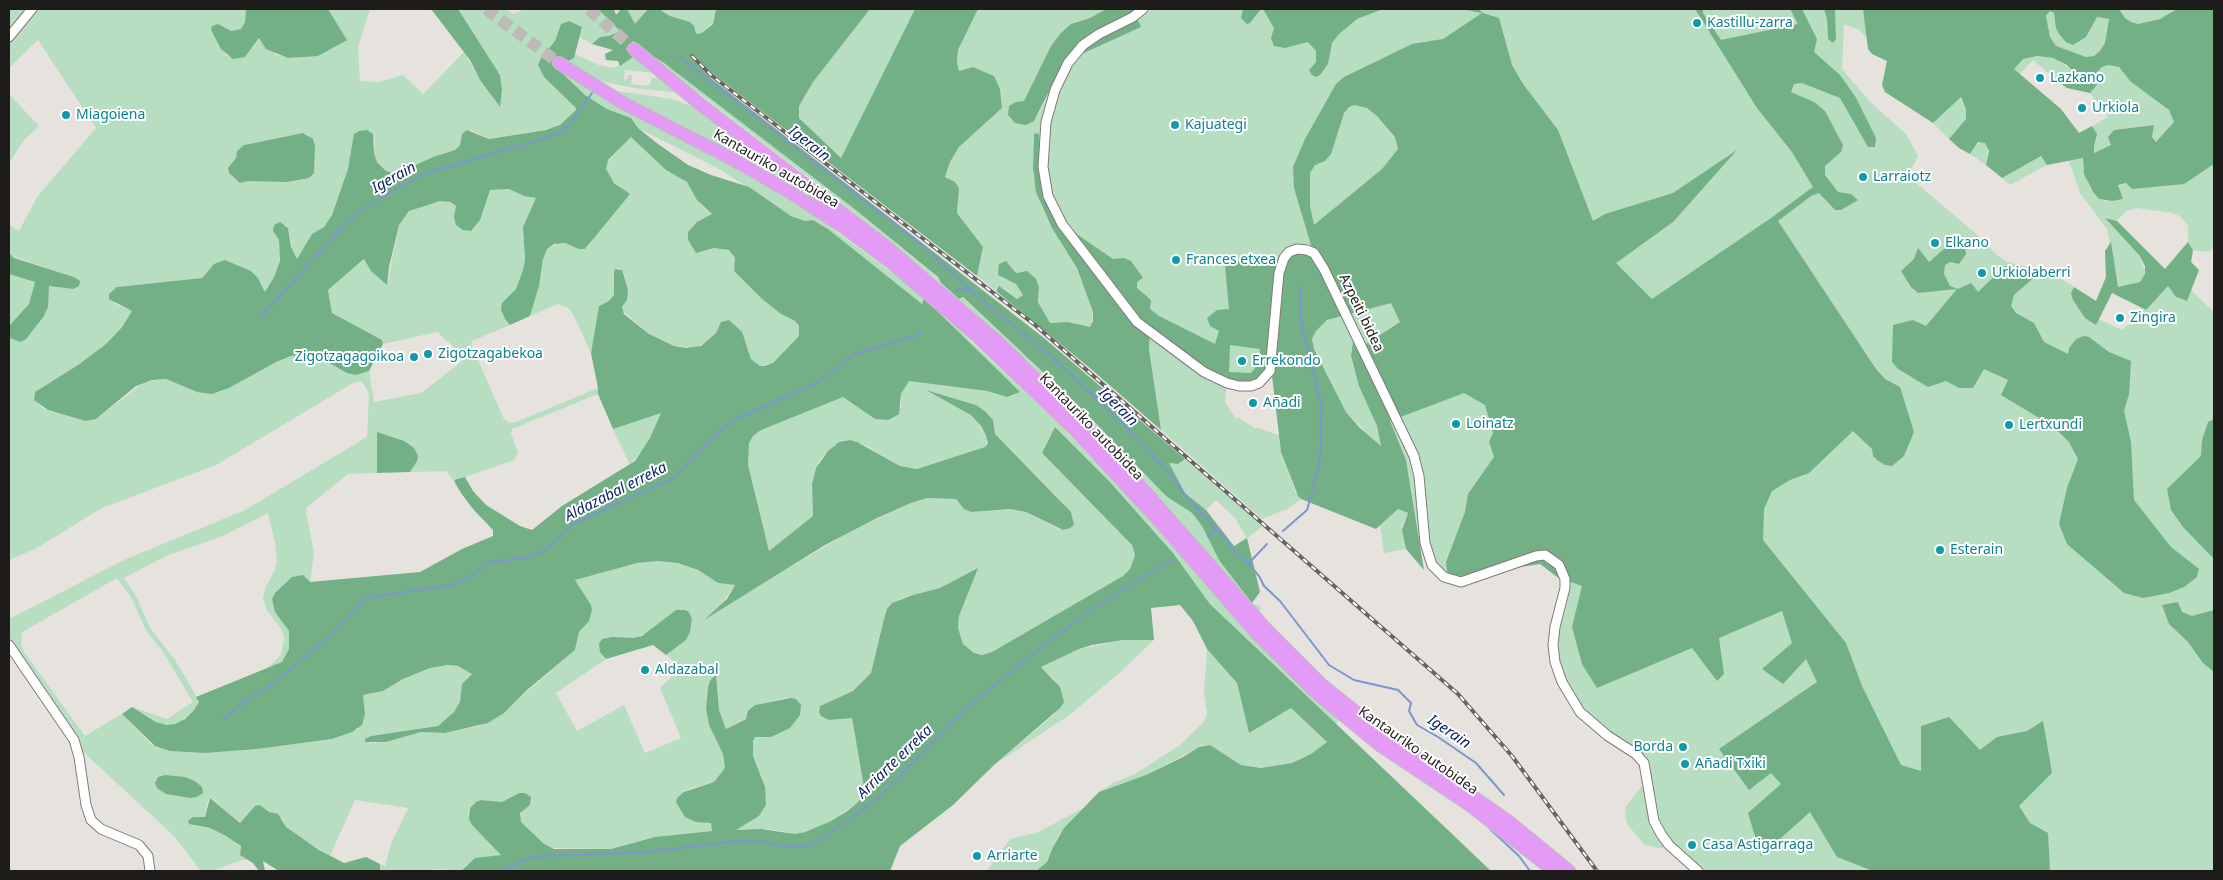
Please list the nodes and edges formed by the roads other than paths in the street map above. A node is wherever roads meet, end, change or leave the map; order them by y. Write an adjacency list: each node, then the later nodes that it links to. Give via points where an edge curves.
1 (32, 9): 3 (main road)
2 (1143, 9): 10 (main road, Azpeiti bidea, via 1083,45 1068,63 1055,90 1046,122 1044,170 1048,196 1062,224 1137,322 1204,372 1241,386 1259,383 1270,371 1279,272 1284,258 1299,249 1316,256 1414,456 1425,543 1432,565 1444,577 1461,582 1536,556 1546,555 1558,565 1565,579 1565,588 1553,645 1562,682 1580,712 1644,763 1654,821 1669,845)
3 (9, 37)
4 (634, 49): 9 (highway, Kantauriko autobidea, via 700,104 888,248 998,342 1125,468 1266,629 1322,685 1388,738 1508,821)
5 (559, 64): 8 (highway, Kantauriko autobidea, via 617,100 791,193 893,264 990,348 1075,430 1301,679 1381,746 1495,823)
6 (9, 645): 7 (main road, via 74,740 87,810 92,820 101,829 139,845 148,856)
7 (150, 871)
8 (1554, 871)
9 (1569, 871)
10 (1698, 871)

